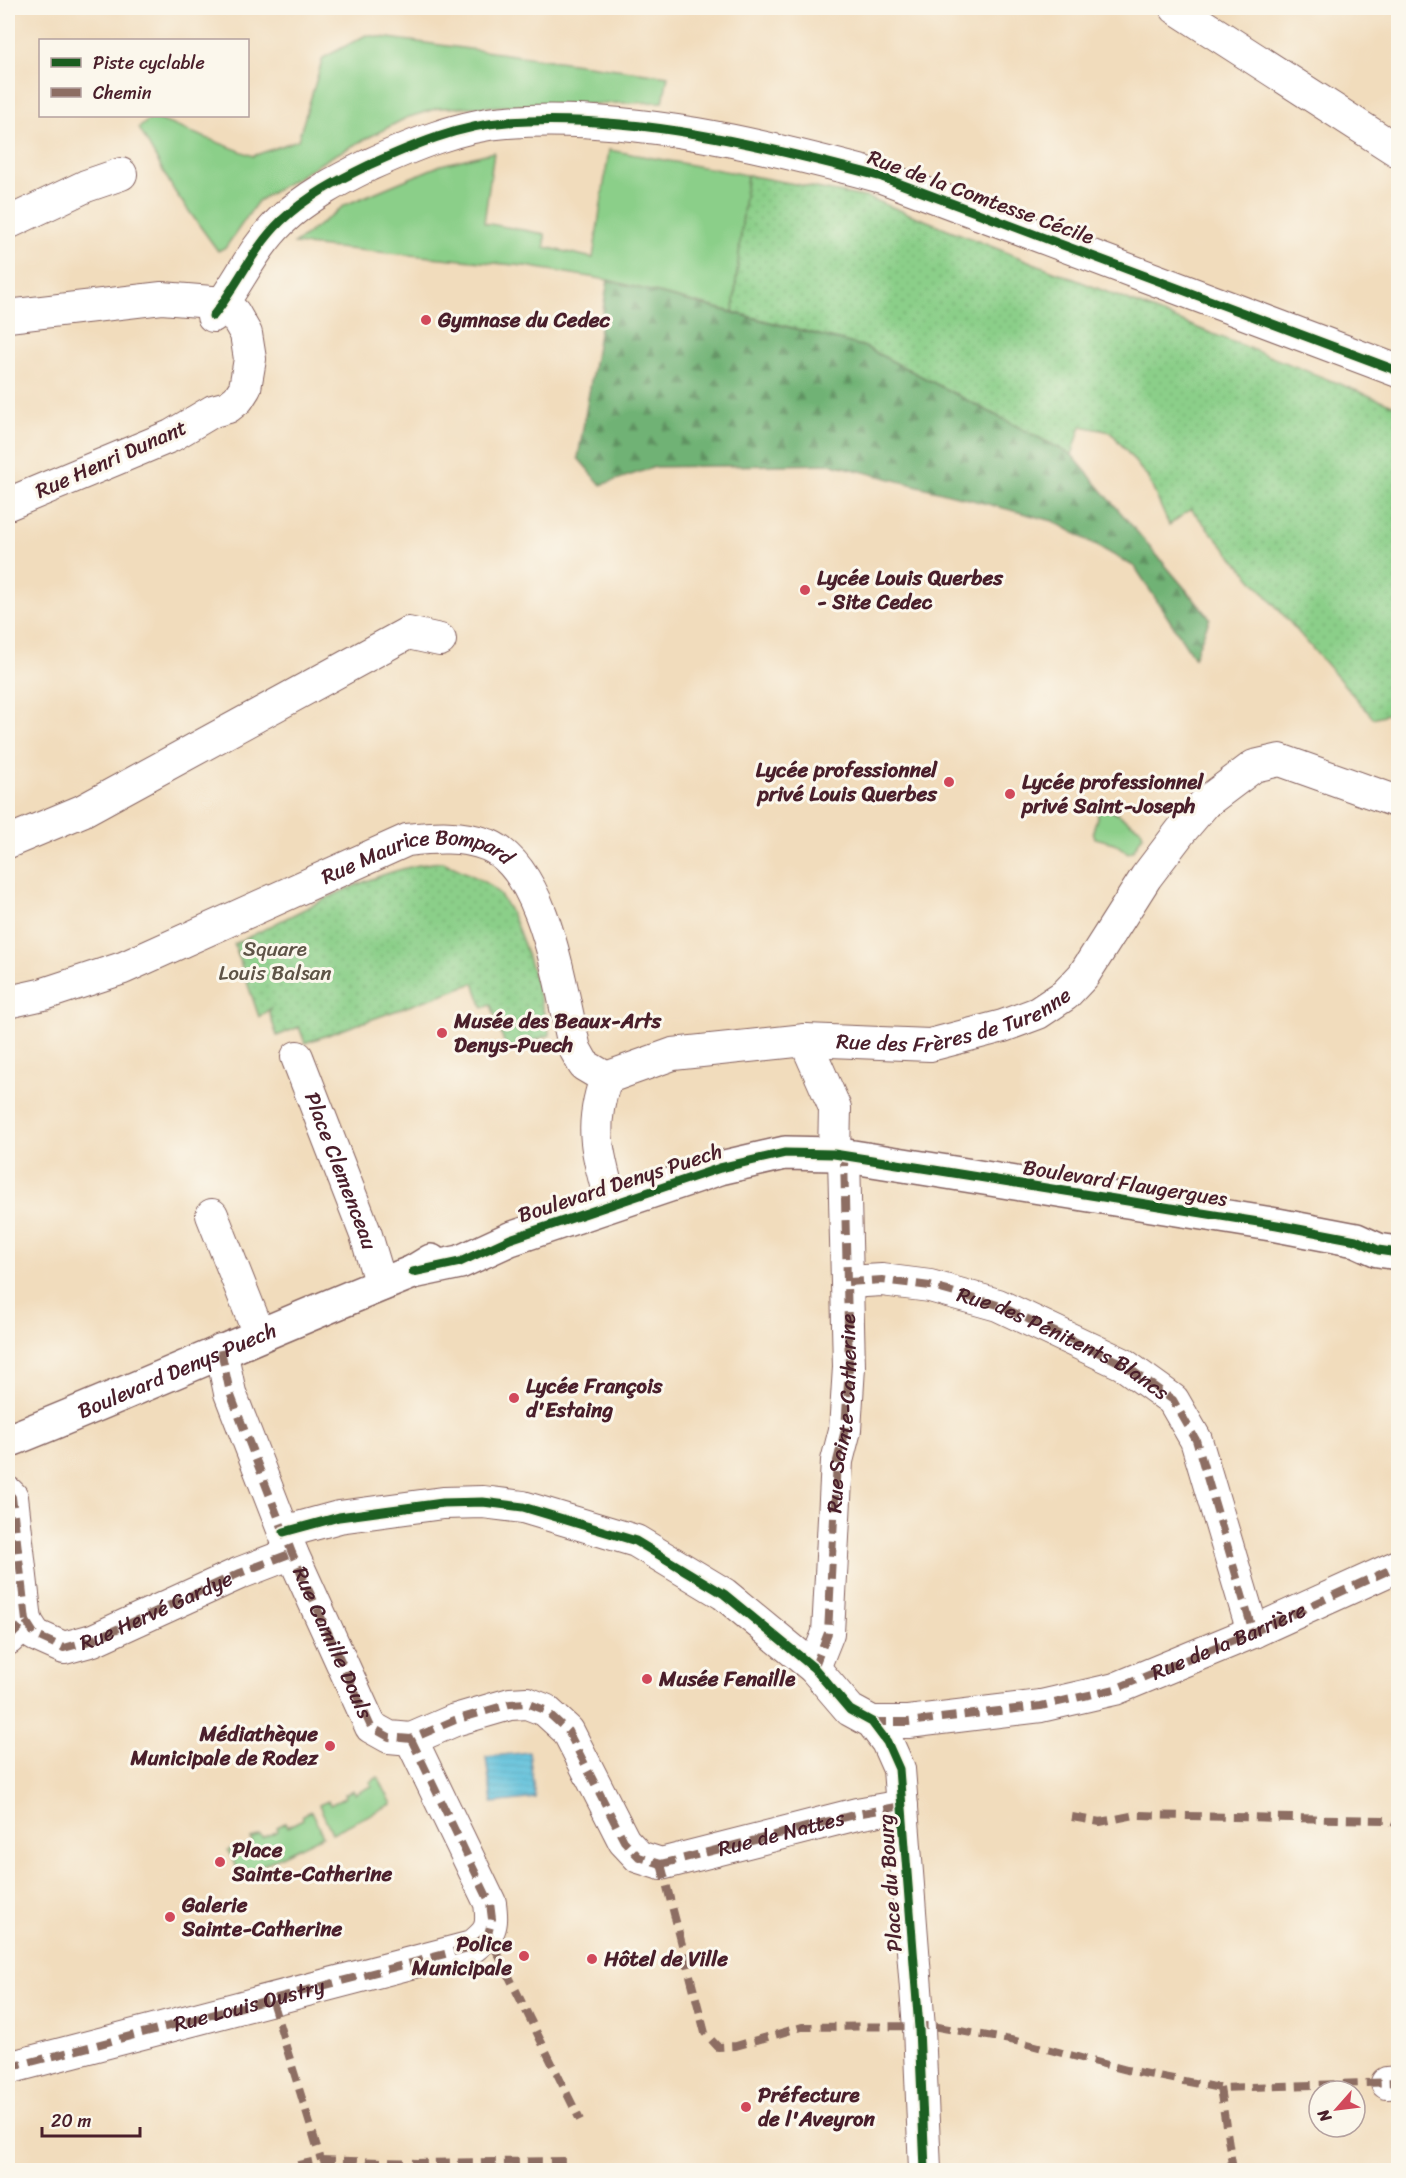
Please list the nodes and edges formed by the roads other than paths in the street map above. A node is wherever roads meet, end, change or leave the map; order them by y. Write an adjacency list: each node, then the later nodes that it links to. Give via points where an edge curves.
1 (1176, 8): 2 (street)
2 (1398, 151)
3 (121, 174): 4 (street)
4 (8, 223)
5 (212, 307): 6 (street, via 162,298); 7 (street, Rue de la Comtesse Cécile, via 282,220 342,178 399,151 454,133 505,122 575,121 695,133 882,177); 8 (street, Rue Henri Dunant, via 229,350 223,393 213,411 171,436)
6 (8, 315)
7 (1398, 371)
8 (8, 504)
9 (440, 640): 11 (street, via 408,633 82,810)
10 (1398, 802): 13 (street, Rue des Frères de Turenne, via 1280,760 1254,766 1205,802 1146,878 1083,976 1065,996 1038,1013 930,1045)
11 (8, 842)
12 (8, 1002): 15 (street, Rue Maurice Bompard, via 123,968 407,840 443,836 488,845 516,865 542,916 575,1049 584,1065)
13 (805, 1040): 15 (street, Rue des Frères de Turenne, via 673,1054); 16 (street, Rue Sainte-Catherine, via 835,1108)
14 (297, 1057): 22 (street, Place Clemenceau, via 366,1235)
15 (606, 1078): 17 (street, via 596,1106 595,1140)
16 (839, 1155): 17 (street, Boulevard Denys Puech, via 785,1153 720,1168); 20 (street, Boulevard Flaugergues); 23 (street, Rue Sainte-Catherine)
17 (611, 1204): 22 (street, Boulevard Denys Puech, via 510,1239 460,1263 413,1272)
18 (212, 1215): 24 (street)
19 (1398, 1237): 20 (street, Boulevard Flaugergues, via 1379,1235)
20 (1356, 1240): 21 (street, Boulevard Flaugergues, via 1378,1250)
21 (1398, 1253)
22 (381, 1285): 24 (street, Boulevard Denys Puech)
23 (848, 1295): 31 (street, Rue des Pénitents Blancs, via 882,1280 930,1286 998,1305 1122,1364 1173,1400 1196,1440); 32 (street, Rue Sainte-Catherine, via 845,1431 837,1461)
24 (259, 1334): 25 (street, Boulevard Denys Puech)
25 (221, 1350): 26 (street, Boulevard Denys Puech); 28 (street, Rue Camille Douls, via 230,1393)
26 (8, 1442)
27 (8, 1493): 30 (street, via 12,1497)
28 (288, 1542): 30 (street, Rue Hervé Gardye, via 93,1640 64,1648); 32 (street, Rue Hervé Gardye, via 339,1516 443,1503 524,1507 636,1541 724,1594); 34 (street, Rue Camille Douls, via 371,1727 389,1737)
29 (1398, 1566): 31 (street, Rue de la Barrière)
30 (17, 1630)
31 (1253, 1632): 33 (street, Rue de la Barrière, via 1115,1689 1055,1703 908,1722)
32 (823, 1680): 33 (street, Place du Bourg, via 849,1710)
33 (872, 1722): 35 (street, Place du Bourg, via 887,1742 899,1769)
34 (411, 1739): 35 (street, Rue de Nattes, via 455,1720 510,1704 527,1703 545,1710 568,1731 624,1841 639,1857 661,1864); 36 (street, Rue Louis Oustry, via 490,1903 492,1919 488,1934 472,1947)
35 (902, 1806): 37 (street, Place du Bourg)
36 (8, 2068)
37 (925, 2170)

